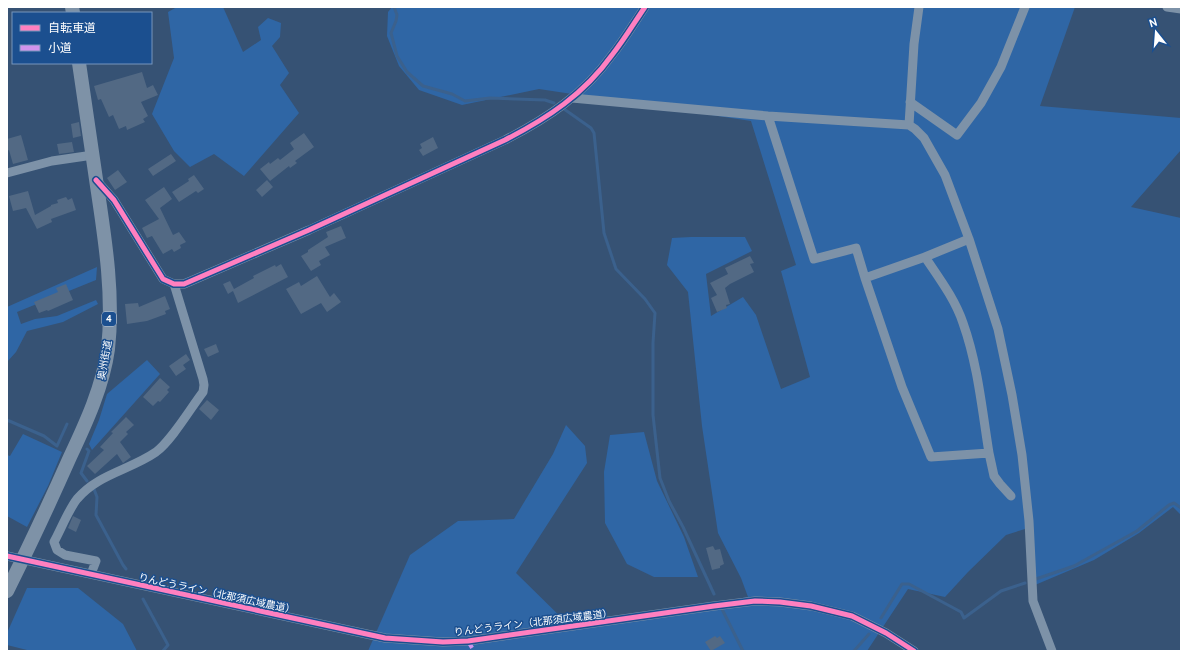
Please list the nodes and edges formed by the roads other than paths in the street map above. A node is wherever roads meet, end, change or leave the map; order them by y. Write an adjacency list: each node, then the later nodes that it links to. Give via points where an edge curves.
1 (645, 7): 7 (street, via 606,63)
2 (919, 7): 8 (street)
3 (1025, 7): 8 (street, via 1002,67 957,135)
4 (1168, 7): 5 (street)
5 (1181, 9)
6 (79, 64): 11 (highway, 奥州街道 / 4)
7 (572, 98): 9 (street); 17 (street, via 549,116 505,140 309,230 184,284)
8 (910, 102): 10 (street)
9 (768, 116): 10 (street); 16 (street, via 814,259 856,248)
10 (909, 126): 14 (street, via 924,138 945,175)
11 (93, 155): 12 (street, via 52,161); 13 (highway, 奥州街道 / 4)
12 (7, 173)
13 (96, 180): 17 (street, via 114,200 163,279); 21 (highway, 奥州街道 / 4, via 107,269 110,318 108,350 100,383 81,433)
14 (970, 239): 15 (street); 25 (street, via 998,329 1012,396 1028,514 1033,601)
15 (925, 257): 16 (street); 18 (street, via 941,280 963,323 974,362)
16 (865, 278): 18 (street, via 902,386 931,457)
17 (174, 284): 22 (street, via 203,379 203,392 167,442 156,452 100,479 77,500 54,542 57,550 65,555 96,561)
18 (989, 453): 19 (street, via 994,476)
19 (1011, 496)
20 (7, 556): 21 (street, りんどうライン（北那須広域農道）)
21 (23, 560): 22 (street, りんどうライン（北那須広域農道）); 23 (highway, 奥州街道 / 4)
22 (91, 574): 24 (street, りんどうライン（北那須広域農道）, via 385,638 468,641 748,602 780,602 852,616)
23 (7, 591)
24 (914, 651)
25 (1052, 651)

